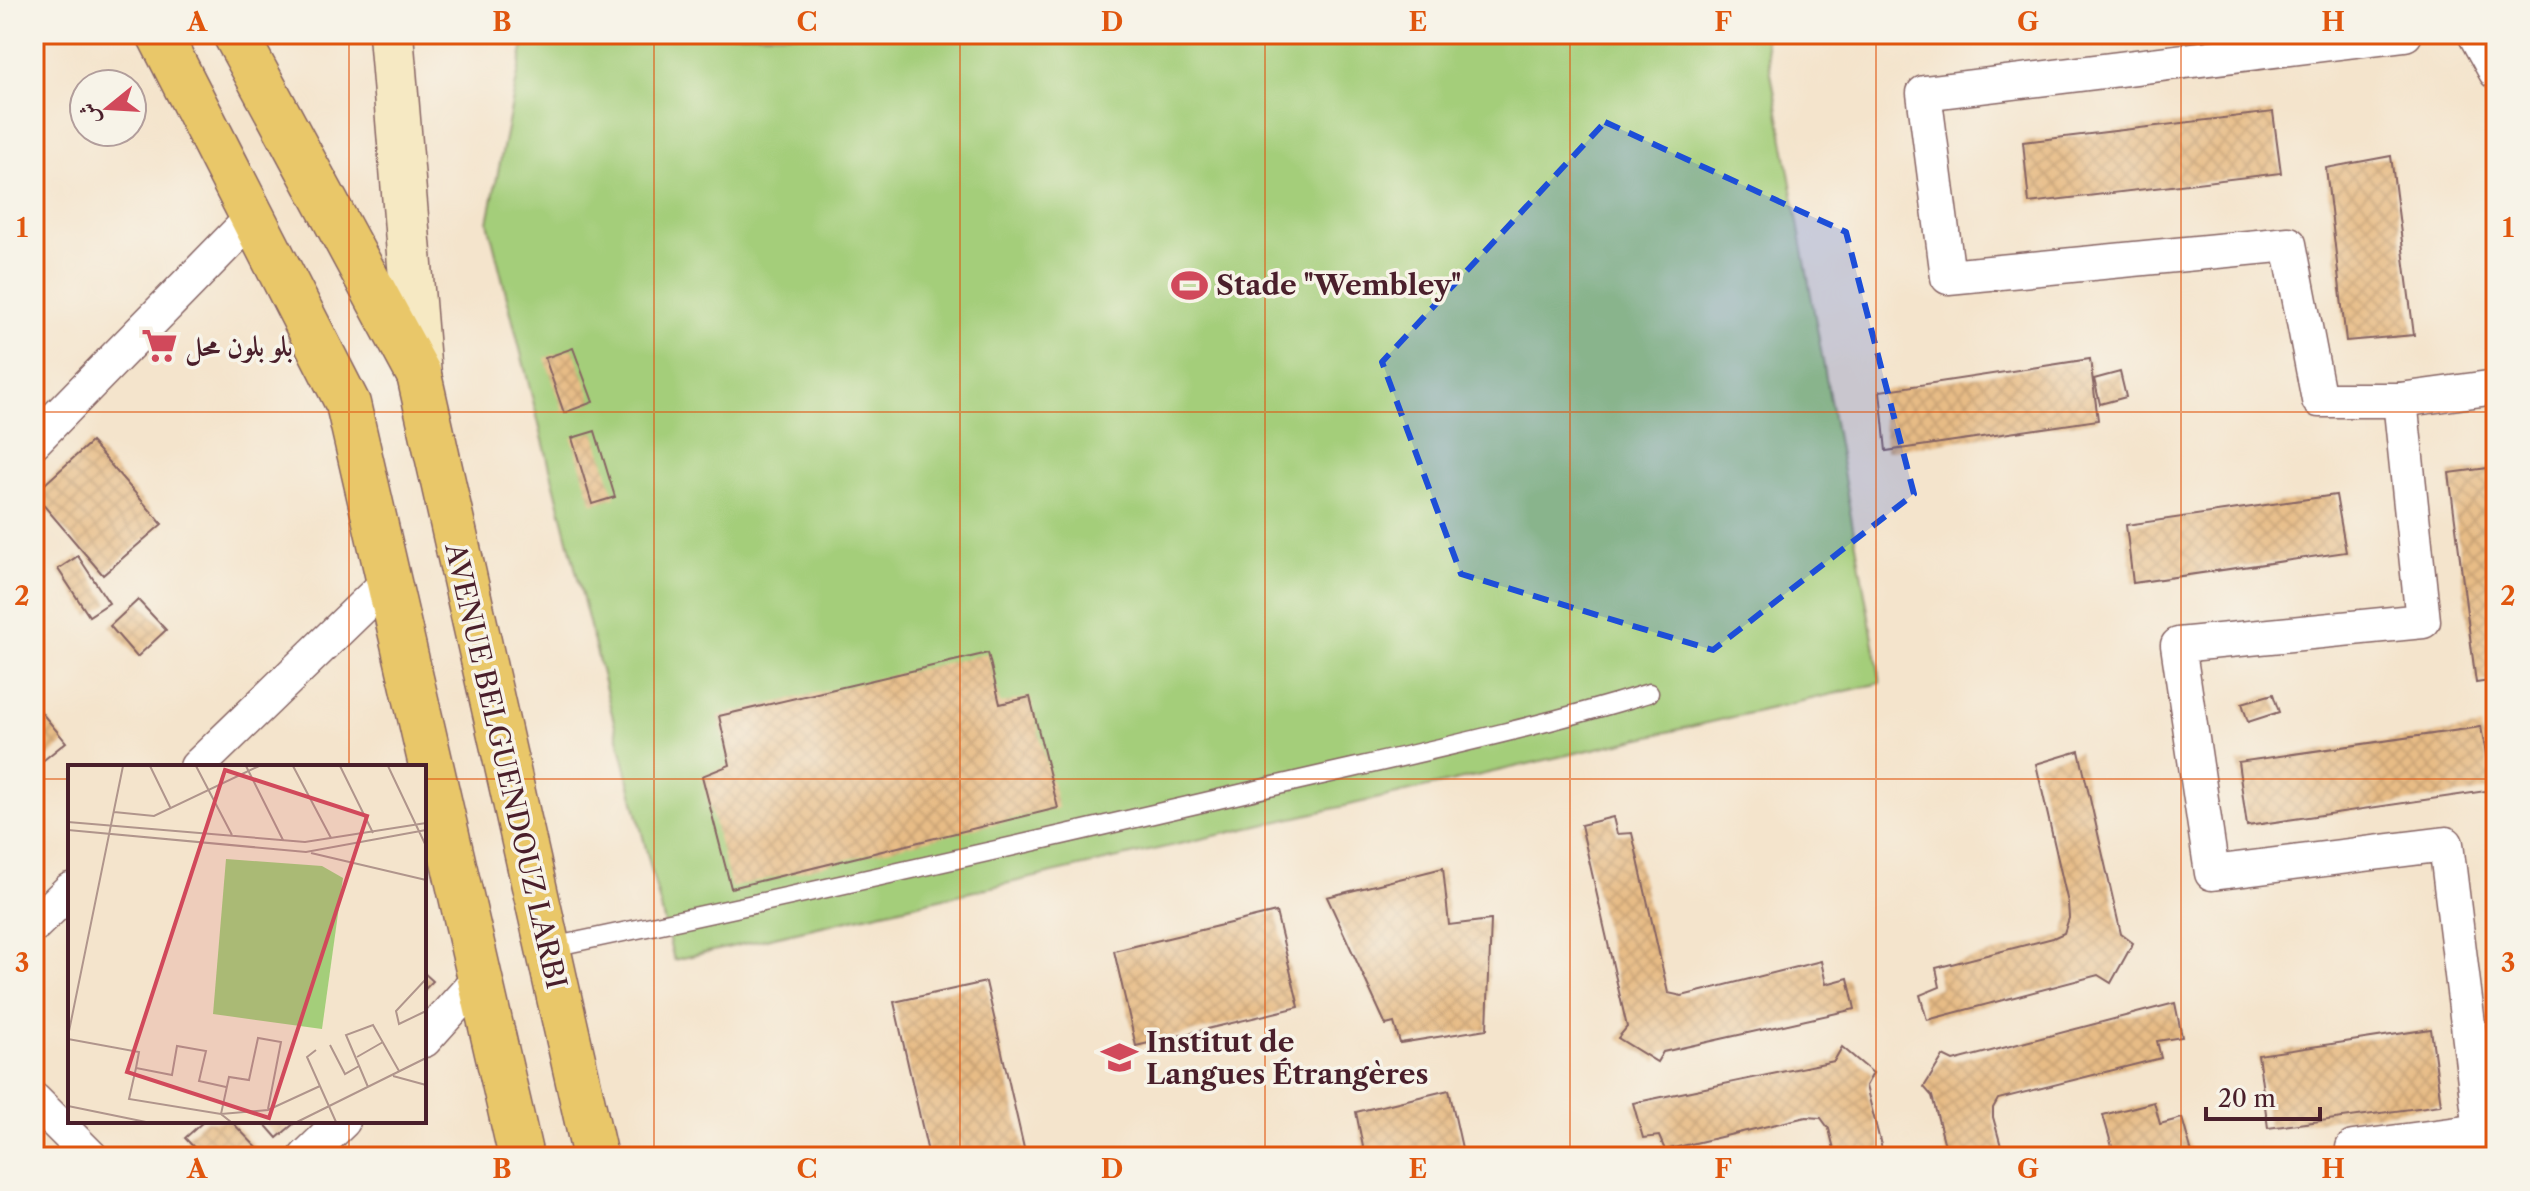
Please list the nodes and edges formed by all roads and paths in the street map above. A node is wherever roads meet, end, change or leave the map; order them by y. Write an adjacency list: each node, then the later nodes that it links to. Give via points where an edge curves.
1 (159, 34): 7 (main road)
2 (235, 34): 8 (main road, AVENUE BELGUENDOUZ LARBI)
3 (391, 34): 8 (street)
4 (2405, 34): 10 (street, via 1924,93 1948,277 2289,244 2319,400)
5 (2475, 34): 6 (street)
6 (2496, 72)
7 (253, 217): 11 (street); 12 (main road, via 348,404)
8 (419, 375): 17 (main road, AVENUE BELGUENDOUZ LARBI)
9 (2496, 387): 10 (street)
10 (2400, 400): 22 (street, via 2423,621 2178,645 2212,873 2446,844)
11 (34, 441)
12 (391, 579): 14 (street); 18 (main road)
13 (1649, 693): 17 (lane, via 1574,716 1169,811)
14 (199, 765)
15 (68, 892): 16 (street)
16 (34, 925)
17 (547, 948): 26 (main road, AVENUE BELGUENDOUZ LARBI)
18 (479, 979): 19 (street); 25 (main road)
19 (426, 1038)
20 (34, 1100): 23 (street)
21 (341, 1123): 24 (street)
22 (2489, 1130): 27 (street, via 2353,1148)
23 (91, 1157)
24 (306, 1157)
25 (521, 1157)
26 (595, 1157)
27 (2354, 1157)

